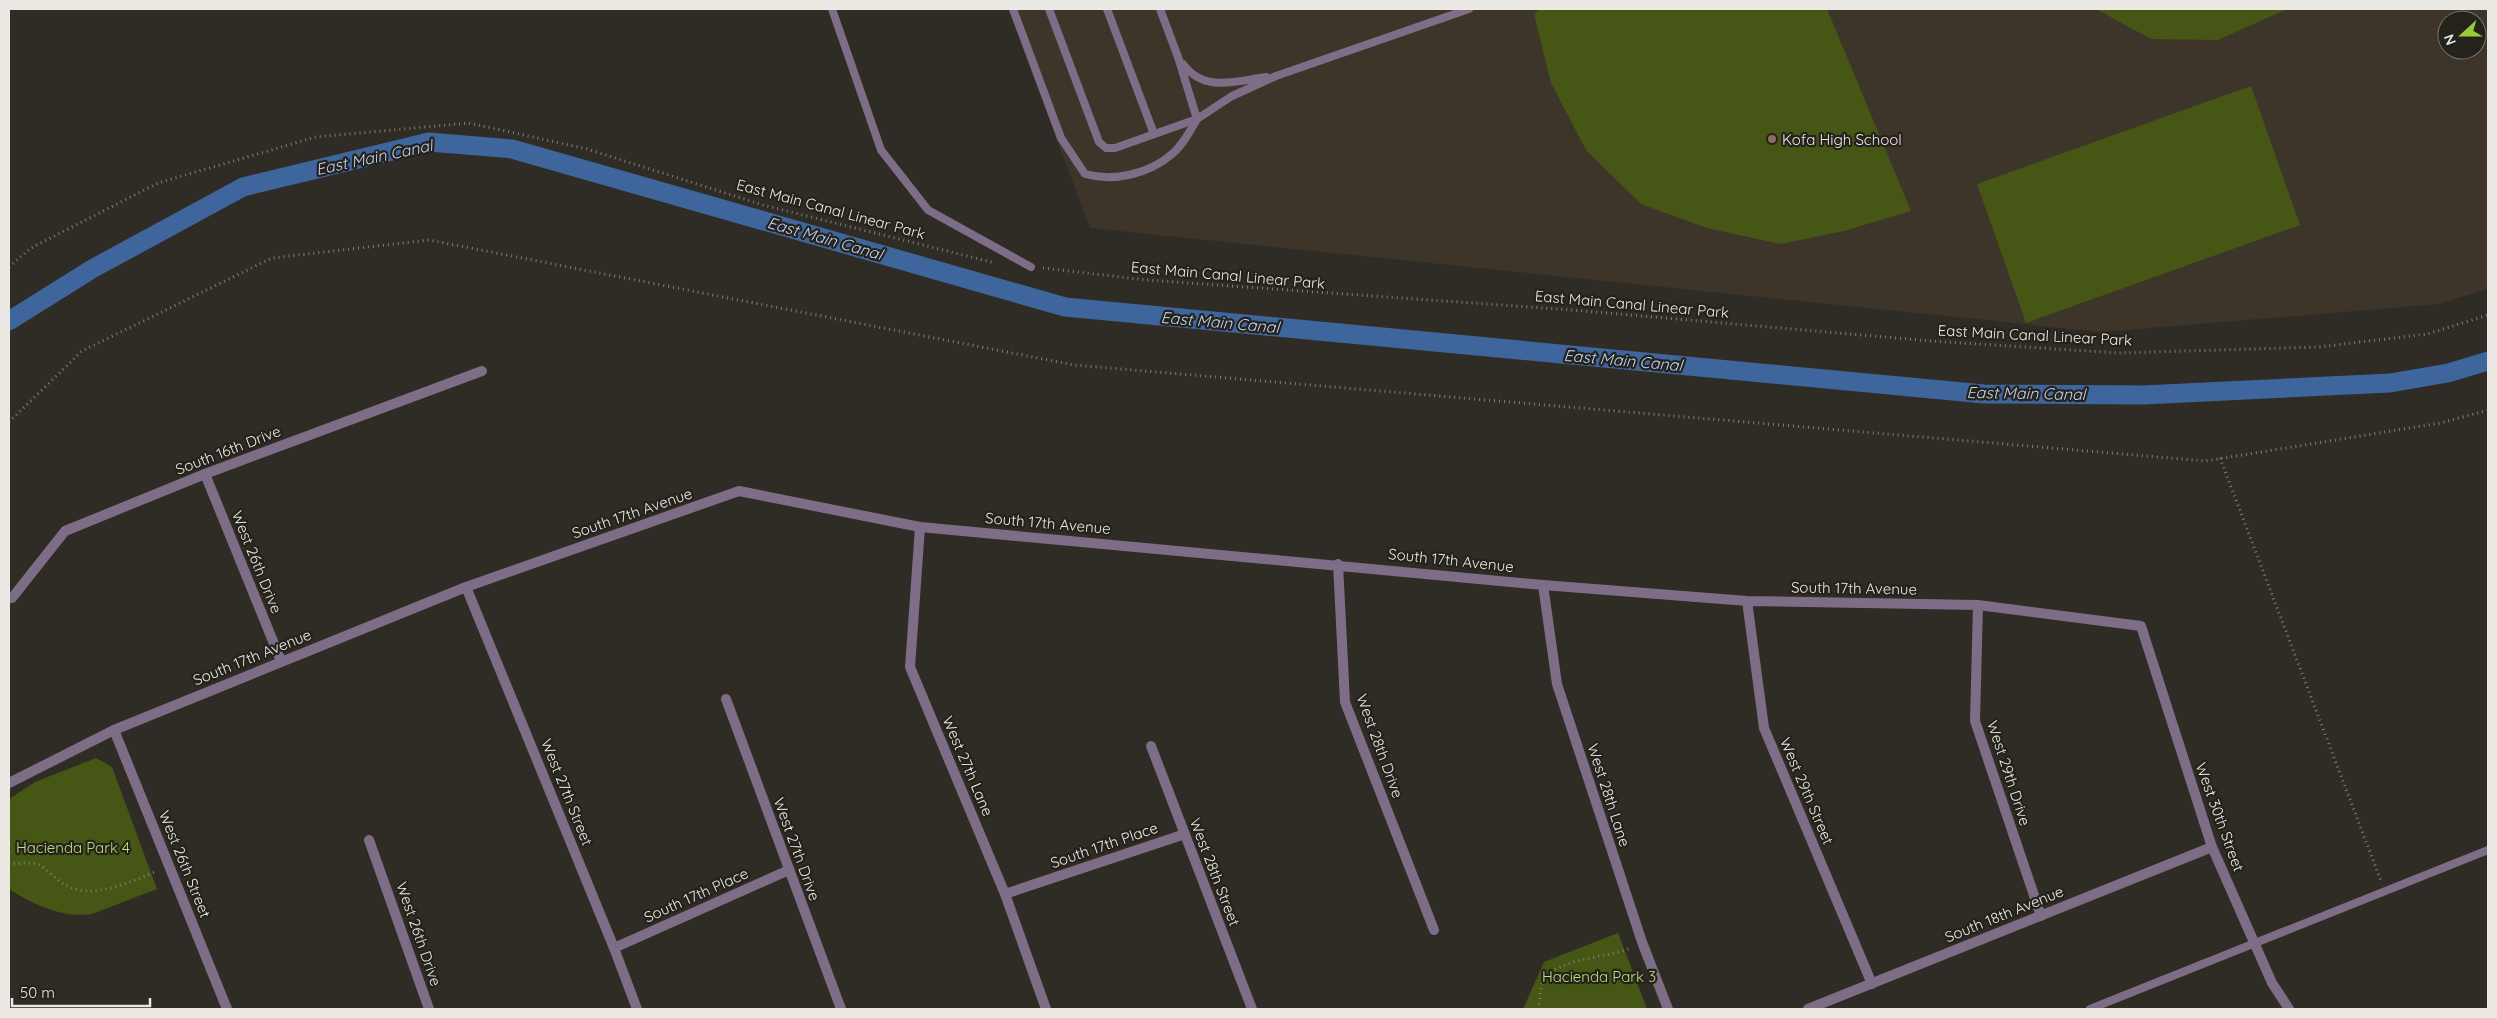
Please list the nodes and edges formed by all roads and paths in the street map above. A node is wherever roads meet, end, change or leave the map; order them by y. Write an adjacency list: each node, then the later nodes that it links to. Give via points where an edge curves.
1 (832, 9): 14 (lane, via 881,150 928,210)
2 (1014, 9): 10 (lane, via 1061,138 1085,174 1102,179 1125,176 1157,165 1179,147)
3 (1049, 9): 11 (lane, via 1099,142 1106,148 1115,148)
4 (1107, 9): 11 (lane)
5 (1160, 9): 8 (lane)
6 (1469, 9): 7 (lane)
7 (1442, 13): 9 (lane)
8 (1178, 57): 9 (lane, via 1200,80 1217,84); 10 (lane)
9 (1276, 76): 10 (lane, via 1232,96)
10 (1197, 119): 11 (lane)
11 (1154, 134)
12 (997, 263): 13 (path, East Main Canal Linear Park, via 763,206 587,149 469,123 316,137 158,183 30,248)
13 (9, 267)
14 (1031, 267): 15 (path, East Main Canal Linear Park, via 1176,282 2120,353 2319,347 2427,334)
15 (2488, 315)
16 (482, 371): 20 (street, South 16th Drive)
17 (2488, 410): 19 (path, via 2440,423)
18 (9, 422): 19 (path, via 82,351 272,258 429,240 1074,365 2205,461)
19 (2220, 458): 41 (path)
20 (205, 474): 25 (street, South 16th Drive, via 65,531); 29 (street, West 26th Drive)
21 (920, 527): 22 (street, South 17th Avenue); 24 (street, South 17th Avenue, via 739,491); 42 (street, West 27th Lane, via 910,667)
22 (1338, 564): 23 (street, South 17th Avenue); 44 (street, West 28th Drive, via 1345,702)
23 (1543, 585): 26 (street, South 17th Avenue); 45 (street, West 28th Lane, via 1557,684)
24 (466, 587): 29 (street, South 17th Avenue); 47 (street, West 27th Street)
25 (12, 598)
26 (1747, 601): 27 (street, South 17th Avenue); 48 (street, West 29th Street, via 1764,728)
27 (1978, 605): 28 (street, South 17th Avenue); 43 (street, West 29th Drive, via 1975,721)
28 (2141, 626): 36 (street, West 30th Street)
29 (281, 661): 31 (street, South 17th Avenue)
30 (726, 699): 40 (street, West 27th Drive)
31 (114, 730): 33 (street, South 17th Avenue); 39 (street, West 26th Street)
32 (1151, 746): 34 (street, West 28th Street)
33 (9, 783)
34 (1185, 834): 42 (street, South 17th Place); 54 (street, West 28th Street)
35 (369, 840): 50 (street, West 26th Drive)
36 (2212, 848): 43 (street, South 18th Avenue); 46 (street, West 30th Street)
37 (2488, 850): 41 (lane)
38 (9, 862): 39 (path, via 27,861 41,865 65,885 84,891 114,887)
39 (170, 867): 49 (street, West 26th Street)
40 (789, 870): 47 (street, South 17th Place); 52 (street, West 27th Drive)
41 (2385, 891): 46 (lane)
42 (1005, 894): 53 (street, West 27th Lane)
43 (2041, 916): 48 (street, South 18th Avenue)
44 (1434, 930)
45 (1642, 942): 55 (path, via 1620,953 1586,957 1549,974 1542,982); 56 (street, West 28th Lane)
46 (2254, 944): 58 (lane); 59 (street, West 30th Street, via 2272,984)
47 (614, 948): 51 (street, West 27th Street)
48 (1872, 984): 57 (street, South 18th Avenue)
49 (227, 1009)
50 (429, 1009)
51 (637, 1009)
52 (841, 1009)
53 (1046, 1009)
54 (1252, 1009)
55 (1539, 1009)
56 (1668, 1009)
57 (1808, 1009)
58 (2090, 1009)
59 (2289, 1009)

